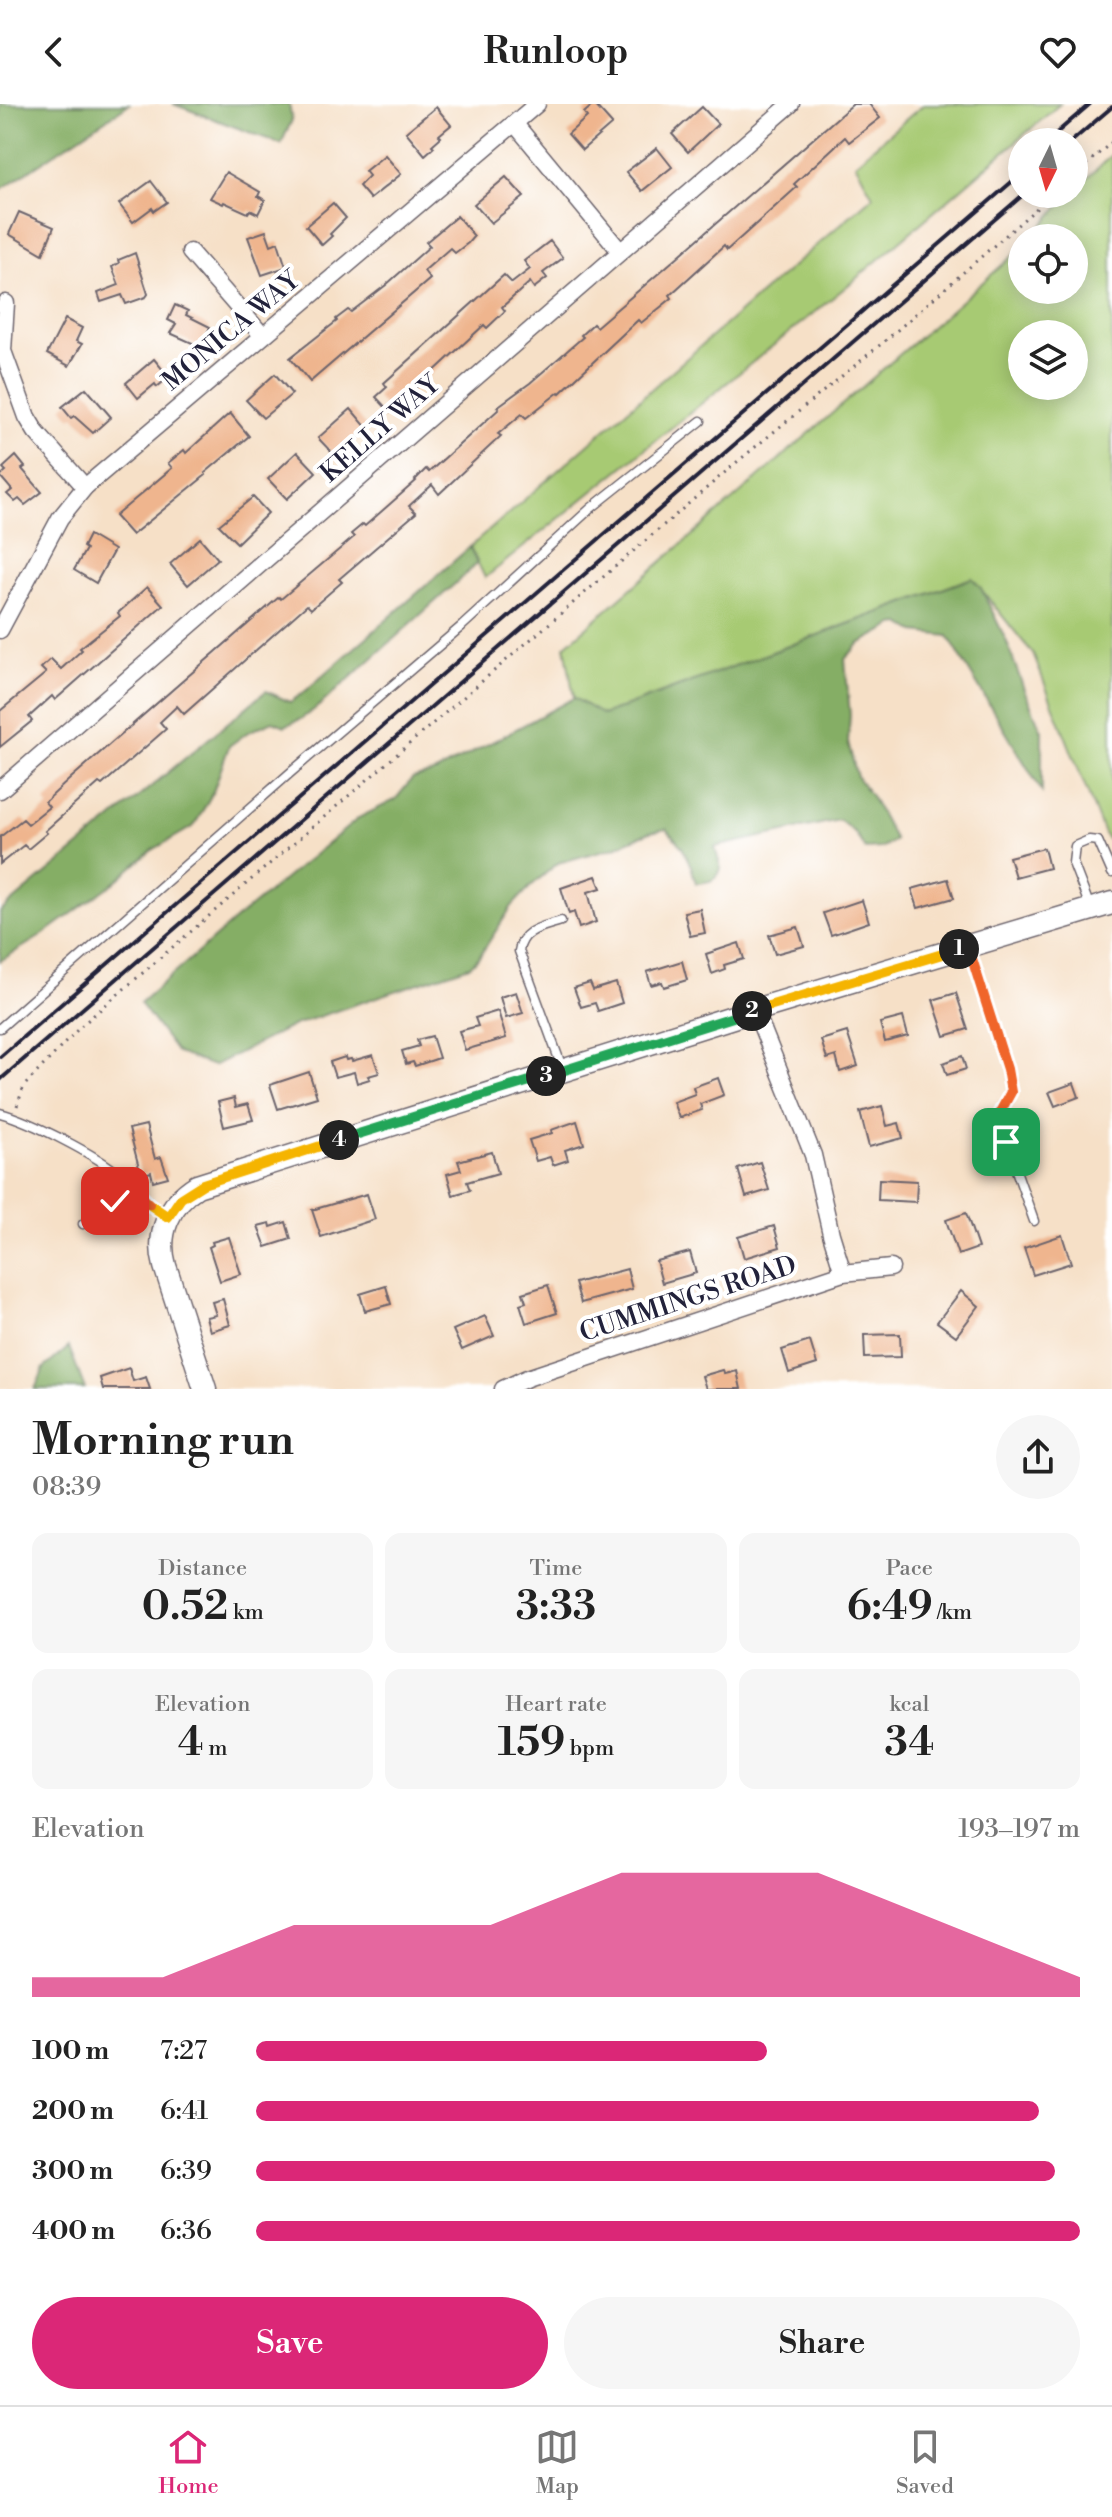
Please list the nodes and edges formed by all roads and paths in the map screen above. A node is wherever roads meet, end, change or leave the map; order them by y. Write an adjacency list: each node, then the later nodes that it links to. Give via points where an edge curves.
1 (537, 104): 3 (street, MONICA WAY)
2 (791, 104): 7 (street, KELLY WAY)
3 (515, 124): 7 (street); 10 (street, MONICA WAY)
4 (1112, 142): 5 (path)
5 (1088, 163)
6 (1037, 208): 23 (path, via 81,1026 24,1086)
7 (620, 251): 14 (street, KELLY WAY)
8 (190, 252): 10 (street)
9 (6, 303): 12 (street, via 3,351 27,417)
10 (262, 335): 12 (street, MONICA WAY)
11 (701, 421): 20 (lane, via 590,509)
12 (85, 487): 13 (street, MONICA WAY, via 60,518)
13 (0, 630)
14 (0, 790)
15 (1112, 873): 16 (lane, via 1098,841 1075,846 1073,863)
16 (1102, 906): 18 (street)
17 (561, 921): 21 (lane, via 527,933 519,951)
18 (968, 946): 19 (street); 26 (lane, via 1007,1069 1011,1092 999,1114)
19 (755, 1010): 21 (street); 29 (street, via 813,1155)
20 (0, 1028)
21 (563, 1071): 25 (street, via 209,1181 186,1194)
22 (0, 1113): 23 (lane)
23 (15, 1118): 24 (lane, via 97,1159)
24 (133, 1188): 25 (lane); 27 (lane)
25 (168, 1217): 30 (street, via 164,1259)
26 (1034, 1221)
27 (83, 1224)
28 (891, 1268): 29 (street, CUMMINGS ROAD)
29 (843, 1273): 31 (street, CUMMINGS ROAD)
30 (205, 1389)
31 (503, 1389)

